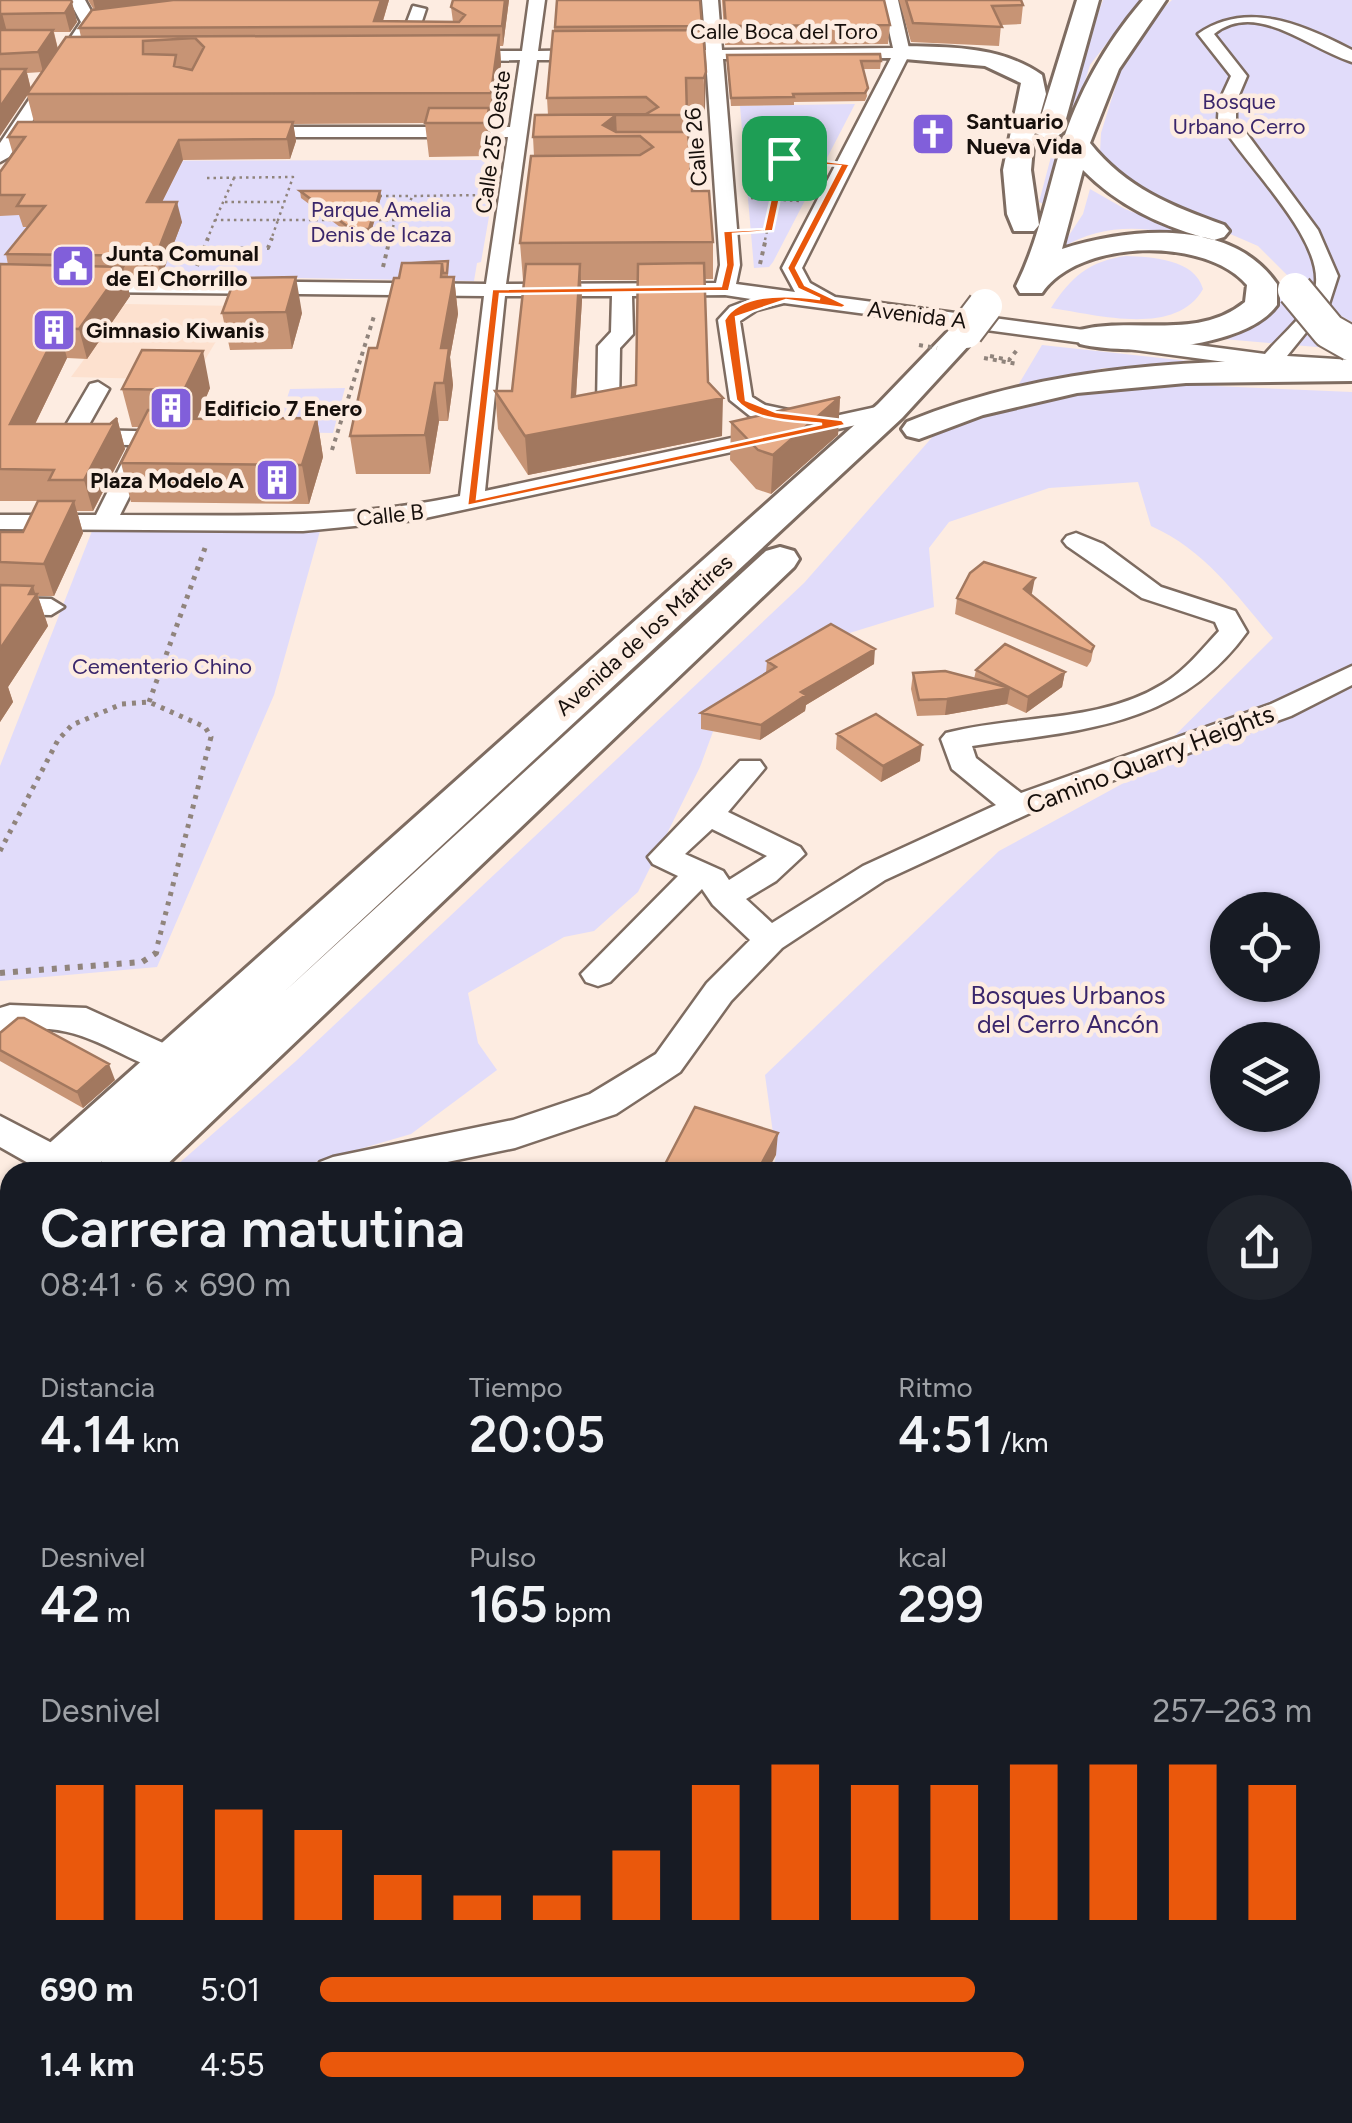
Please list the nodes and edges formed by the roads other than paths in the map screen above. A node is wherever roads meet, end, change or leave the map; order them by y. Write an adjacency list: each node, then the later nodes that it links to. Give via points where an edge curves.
1 (77, 0): 20 (street, via 98,21 71,49)
2 (537, 0): 10 (street, Calle 25 Oeste)
3 (710, 0): 11 (street, Calle 26)
4 (890, 0): 12 (street)
5 (1088, 0): 25 (highway, Avenida de los Mártires)
6 (1155, 0): 23 (highway, Avenida de los Mártires, via 1117,48)
7 (418, 9): 8 (street, via 410,34)
8 (466, 35)
9 (604, 38): 10 (street)
10 (527, 47): 13 (street); 15 (street); 18 (street); 22 (street, Calle 25 Oeste)
11 (714, 47): 12 (street, Calle Boca del Toro); 14 (street, Calle Boca del Toro); 26 (street, Calle 26, via 712,158 726,199)
12 (902, 53): 17 (highway); 19 (street)
13 (621, 55)
14 (640, 55)
15 (432, 56)
16 (1352, 57): 38 (street, via 1269,4 1228,4 1206,34 1239,76 1226,118 1290,200 1324,264 1325,294)
17 (991, 62): 19 (highway, via 921,65); 25 (highway, via 1034,84 1015,187)
18 (455, 74)
19 (882, 93): 27 (street)
20 (18, 129): 24 (street)
21 (237, 132): 22 (street)
22 (525, 138): 31 (street, Calle 25 Oeste)
23 (1076, 143): 28 (highway, Avenida de los Mártires); 37 (highway, bridge, via 1115,188 1261,256 1330,331)
24 (0, 157)
25 (1024, 225): 35 (highway, Avenida de los Mártires, via 1005,266)
26 (730, 265): 27 (street, via 758,275); 30 (street, Calle 26)
27 (792, 268): 34 (street, via 801,287)
28 (1036, 277): 35 (highway, Avenida de los Mártires); 36 (highway, via 1082,252 1165,242 1225,254 1262,284 1261,304 1240,320 1171,336)
29 (0, 285): 31 (street, Avenida A)
30 (725, 289): 32 (street, Avenida A); 33 (street, Avenida A)
31 (495, 291): 32 (street, Avenida A); 46 (street, Calle 25 Oeste)
32 (622, 291): 41 (street, via 622,334 609,346)
33 (786, 297): 34 (street, Avenida A); 43 (street, via 754,304 729,320 741,400 775,415)
34 (842, 305): 36 (street, Avenida A)
35 (994, 332): 42 (highway, Avenida de los Mártires)
36 (1091, 337): 38 (street, Avenida A)
37 (1352, 344)
38 (1270, 362): 39 (street, Avenida A)
39 (1352, 369): 42 (highway, via 1064,384)
40 (98, 389): 44 (street, via 71,438)
41 (608, 406)
42 (904, 420): 43 (street, Calle B); 61 (highway, Avenida de los Mártires); 65 (highway, Avenida de los Mártires)
43 (842, 423): 46 (street, Calle B)
44 (146, 438): 45 (street); 48 (street)
45 (198, 439)
46 (471, 504): 48 (street, Calle B, via 303,523)
47 (0, 522): 48 (street, Calle B)
48 (104, 523)
49 (1076, 541): 54 (street, via 1144,589 1226,617 1234,632 1171,691 1127,712 956,739 962,762)
50 (0, 606): 51 (street)
51 (50, 607)
52 (1352, 674): 54 (street, Camino Quarry Heights, via 1281,710)
53 (750, 768): 55 (street)
54 (1020, 808): 58 (street, Camino Quarry Heights, via 874,873)
55 (709, 815): 56 (street, via 664,857); 57 (street, via 789,854)
56 (699, 873): 57 (street); 59 (street)
57 (724, 897): 58 (street)
58 (770, 940): 66 (street, Camino Quarry Heights, via 719,992 668,1063 603,1104 515,1134)
59 (598, 974)
60 (0, 1024): 61 (street, via 10,1017 86,1020)
61 (173, 1062): 64 (highway, Avenida de los Mártires)
62 (0, 1130): 63 (street)
63 (48, 1162)
64 (66, 1162)
65 (134, 1162)
66 (381, 1162)

